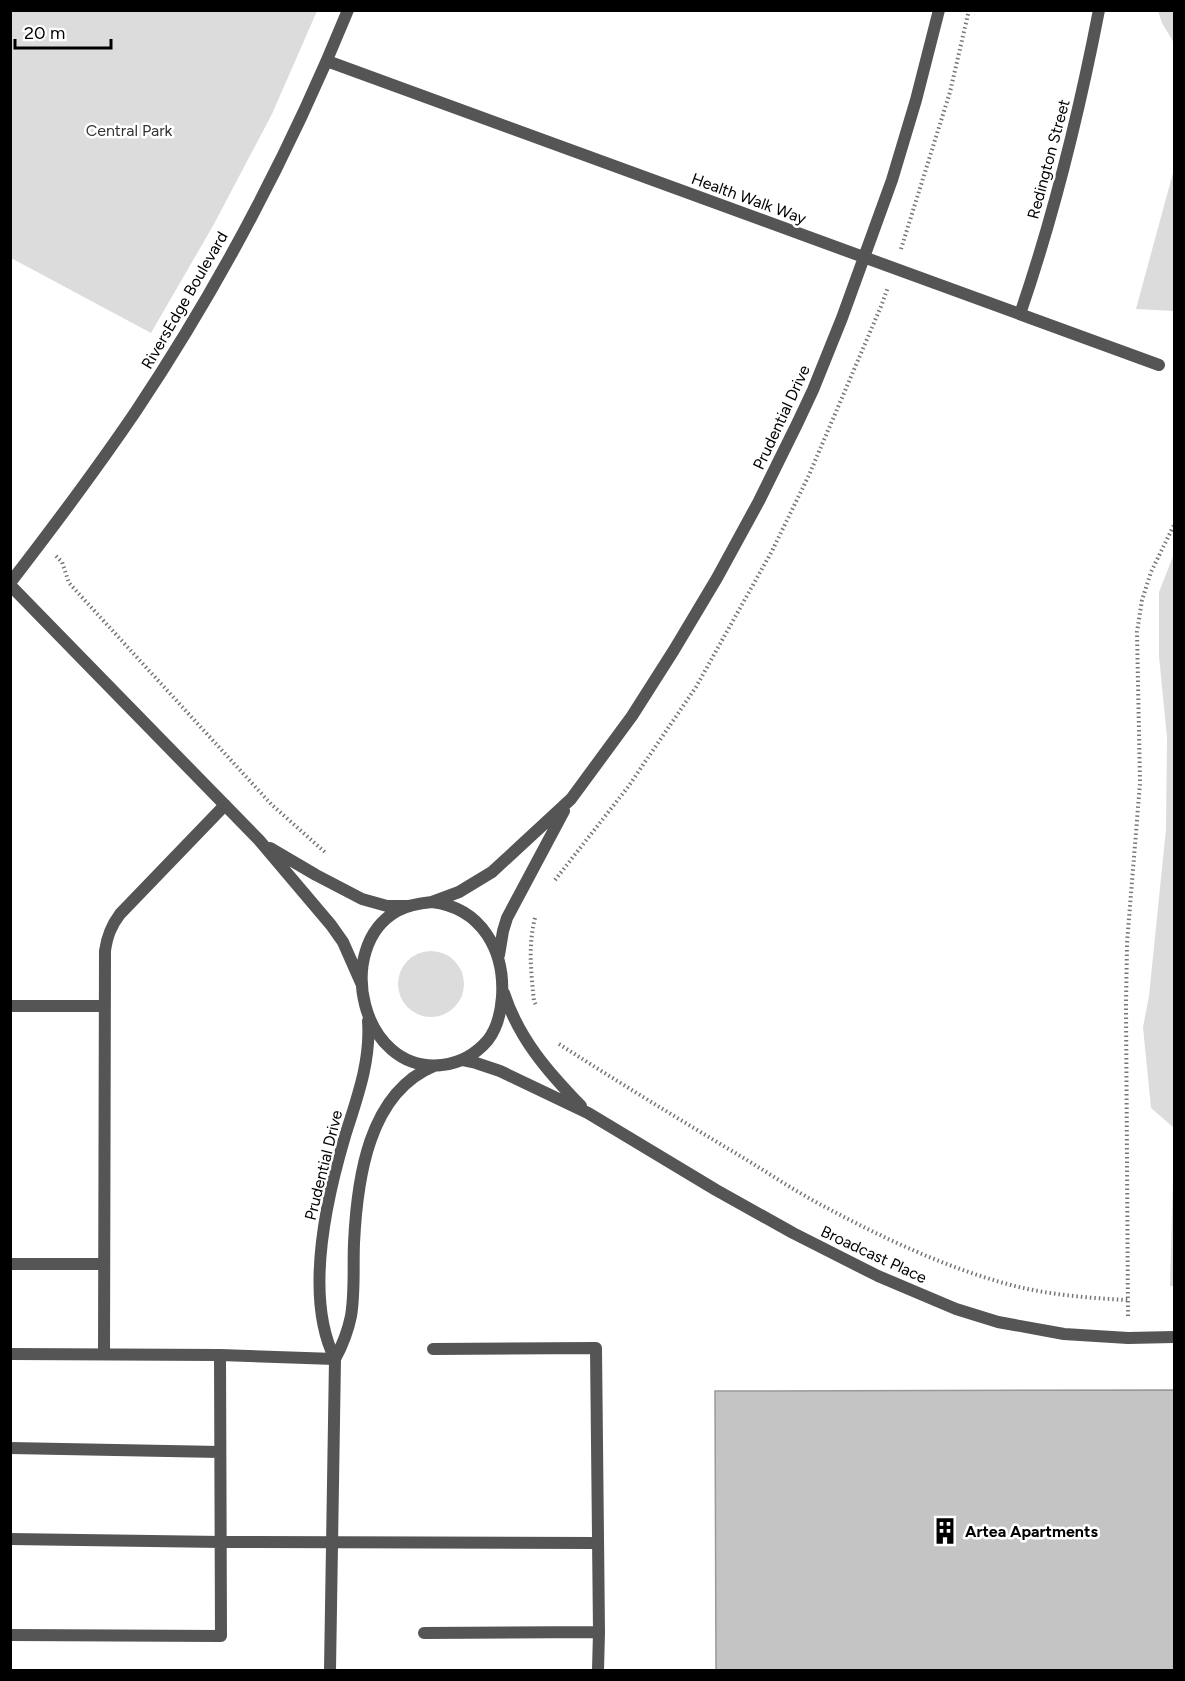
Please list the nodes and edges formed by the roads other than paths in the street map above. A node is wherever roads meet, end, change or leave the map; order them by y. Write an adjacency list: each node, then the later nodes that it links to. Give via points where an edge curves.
1 (348, 10): 4 (street, RiversEdge Boulevard)
2 (939, 10): 5 (street, Prudential Drive, via 904,141)
3 (1099, 10): 6 (street, Redington Street, via 1062,175)
4 (327, 62): 5 (street, Health Walk Way); 8 (street, RiversEdge Boulevard, via 285,153 175,351 112,447)
5 (864, 257): 6 (street, Health Walk Way); 9 (street, Prudential Drive, via 813,390 738,541 642,700)
6 (1020, 314): 7 (street, Health Walk Way)
7 (1159, 365)
8 (10, 584): 10 (street)
9 (571, 799): 12 (street, Prudential Drive, via 492,872 459,892); 14 (street, Prudential Drive, via 507,918)
10 (225, 805): 11 (street); 18 (street, via 112,926 105,951)
11 (259, 840): 13 (street, via 362,899 387,906); 15 (street, via 331,925)
12 (432, 902): 13 (street); 14 (street, via 455,907 477,922)
13 (410, 906): 15 (street, via 388,917 374,935 364,957)
14 (499, 960): 16 (street)
15 (362, 985): 19 (street)
16 (503, 989): 20 (street, via 502,1005 491,1035); 22 (street, Broadcast Place, via 521,1034)
17 (10, 1006): 18 (street)
18 (105, 1006): 24 (street)
19 (368, 1013): 21 (street, via 380,1039 395,1053 415,1063); 30 (street, Prudential Drive, via 366,1064 333,1180 322,1243 321,1316)
20 (462, 1060): 21 (street); 22 (street, Broadcast Place, via 500,1071)
21 (434, 1066): 30 (street, Prudential Drive, via 399,1089 372,1138 357,1204 351,1317)
22 (588, 1113): 25 (street, Broadcast Place, via 840,1258 956,1309 998,1322 1064,1334)
23 (10, 1264): 24 (street)
24 (104, 1264): 28 (street)
25 (1174, 1337)
26 (433, 1349): 36 (street, via 596,1348)
27 (10, 1354): 28 (street)
28 (104, 1354): 29 (street)
29 (220, 1355): 30 (street); 32 (street)
30 (336, 1359): 35 (street, Prudential Drive)
31 (10, 1448): 32 (street)
32 (220, 1452): 34 (street)
33 (10, 1539): 34 (street)
34 (221, 1542): 35 (street); 39 (street, via 221,1636)
35 (333, 1542): 36 (street); 40 (street, Prudential Drive)
36 (598, 1543): 37 (street)
37 (598, 1632): 38 (street); 41 (street)
38 (424, 1634)
39 (10, 1635)
40 (330, 1671)
41 (598, 1671)

